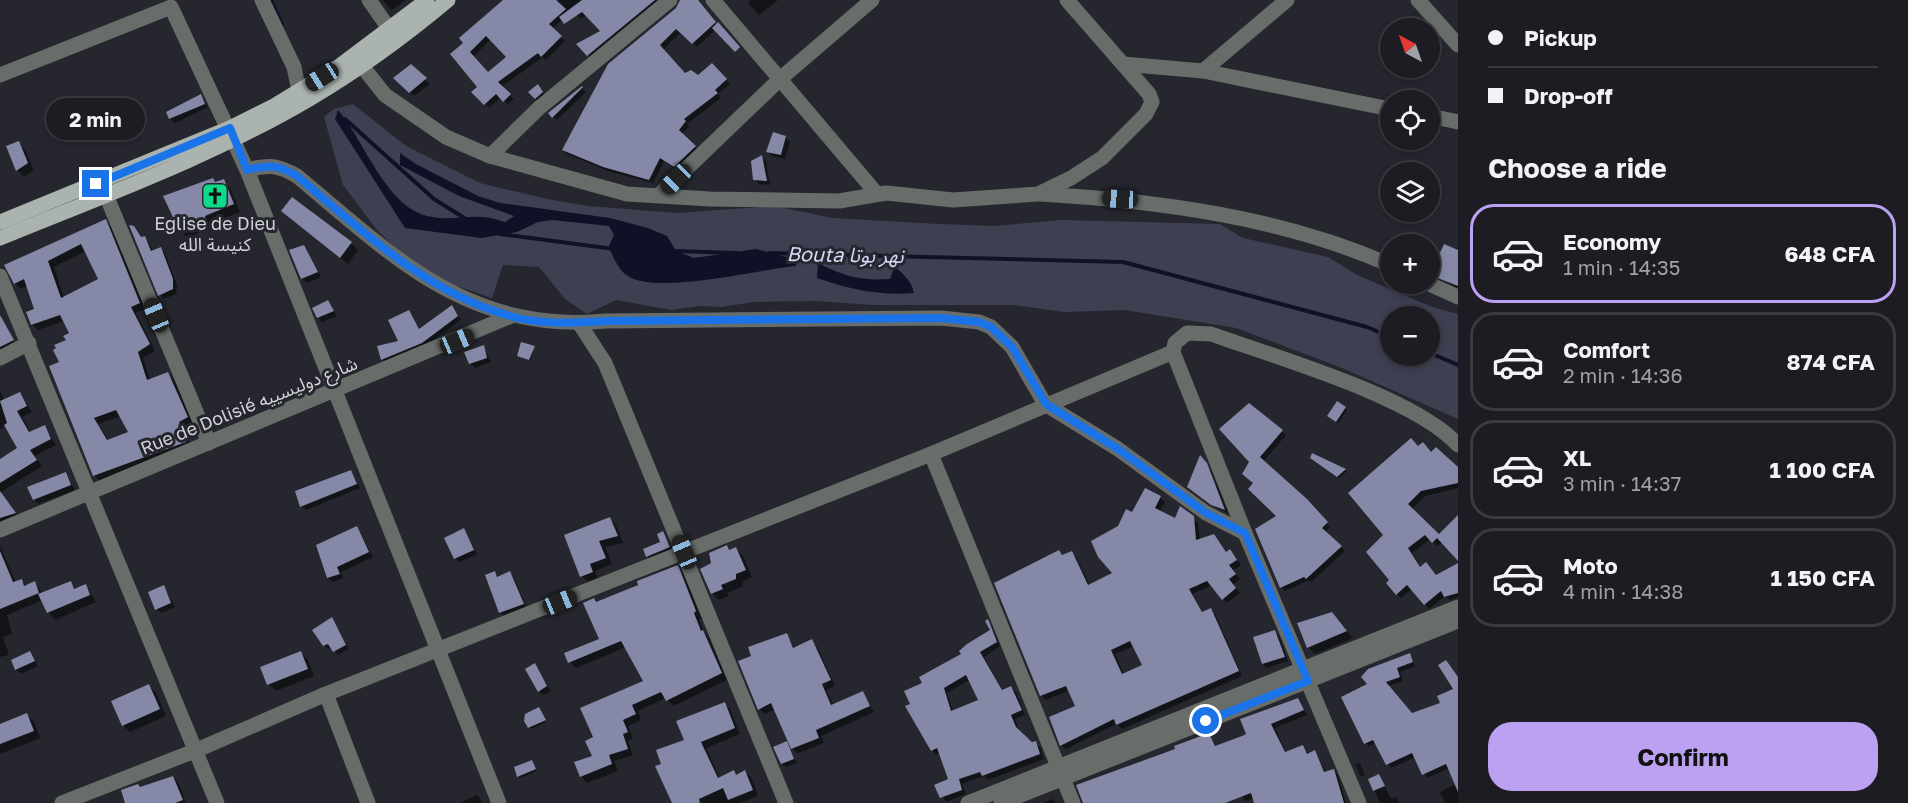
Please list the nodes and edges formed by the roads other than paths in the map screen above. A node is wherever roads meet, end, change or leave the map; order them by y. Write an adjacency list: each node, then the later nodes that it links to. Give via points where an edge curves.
1 (262, 0): 20 (street)
2 (369, 0): 12 (street)
3 (427, 0): 12 (main road)
4 (448, 0): 15 (main road)
5 (670, 0): 25 (street, via 539,108)
6 (713, 0): 19 (street)
7 (872, 0): 19 (street)
8 (1067, 0): 14 (street)
9 (1287, 0): 16 (street)
10 (1418, 0): 13 (street)
11 (177, 4): 18 (street); 24 (street)
12 (390, 30): 17 (main road)
13 (1458, 45)
14 (1123, 64): 16 (street); 28 (street, via 1149,94 1152,102 1146,114 1102,158)
15 (362, 66): 17 (main road); 25 (street, via 385,95 446,137)
16 (1203, 71): 21 (street)
17 (341, 72): 20 (main road)
18 (0, 75)
19 (780, 79): 27 (street); 30 (street)
20 (305, 92): 24 (main road)
21 (1380, 107)
22 (1440, 118): 23 (street)
23 (1458, 122)
24 (232, 134): 26 (street); 29 (main road, via 136,184); 31 (main road)
25 (490, 156): 30 (street, via 627,194)
26 (247, 170): 37 (street, via 280,166 423,278); 42 (street)
27 (877, 194): 28 (street, via 953,200); 30 (street, via 839,201 710,200)
28 (1038, 194): 33 (street, via 1120,199 1232,218 1308,236)
29 (106, 195): 32 (main road); 44 (street)
30 (659, 195)
31 (0, 222)
32 (0, 237)
33 (1380, 261)
34 (0, 276): 39 (street)
35 (1440, 289): 36 (street)
36 (1458, 297)
37 (511, 316): 38 (street); 42 (street, Rue de Dolisié شارع دوليسييه)
38 (579, 323): 43 (street, via 941,318 979,322 991,327 1012,347); 50 (street, via 605,363)
39 (29, 343): 41 (street); 47 (street)
40 (1173, 352): 43 (street); 45 (street, via 1174,343 1187,333 1211,334 1350,384 1404,408 1432,422); 49 (street)
41 (0, 358)
42 (334, 392): 44 (street, Rue de Dolisié شارع دوليسييه); 53 (street)
43 (1046, 404): 46 (street); 49 (street, via 1118,449 1206,513)
44 (209, 443): 47 (street, Rue de Dolisié شارع دوليسييه)
45 (1458, 445)
46 (931, 454): 50 (street); 57 (street)
47 (90, 493): 48 (street, Rue de Dolisié شارع دوليسييه); 56 (street)
48 (0, 530)
49 (1245, 533): 54 (street)
50 (684, 552): 53 (street); 62 (street)
51 (1458, 607): 54 (street)
52 (1458, 621): 54 (street)
53 (436, 651): 55 (street); 61 (street)
54 (1306, 675): 57 (street); 66 (street)
55 (326, 694): 56 (street); 60 (street)
56 (197, 750): 58 (street); 59 (street)
57 (1060, 773): 63 (street); 64 (street); 65 (street)
58 (69, 802)
59 (217, 803)
60 (368, 803)
61 (499, 803)
62 (786, 803)
63 (968, 803)
64 (1001, 803)
65 (1073, 803)
66 (1359, 803)

